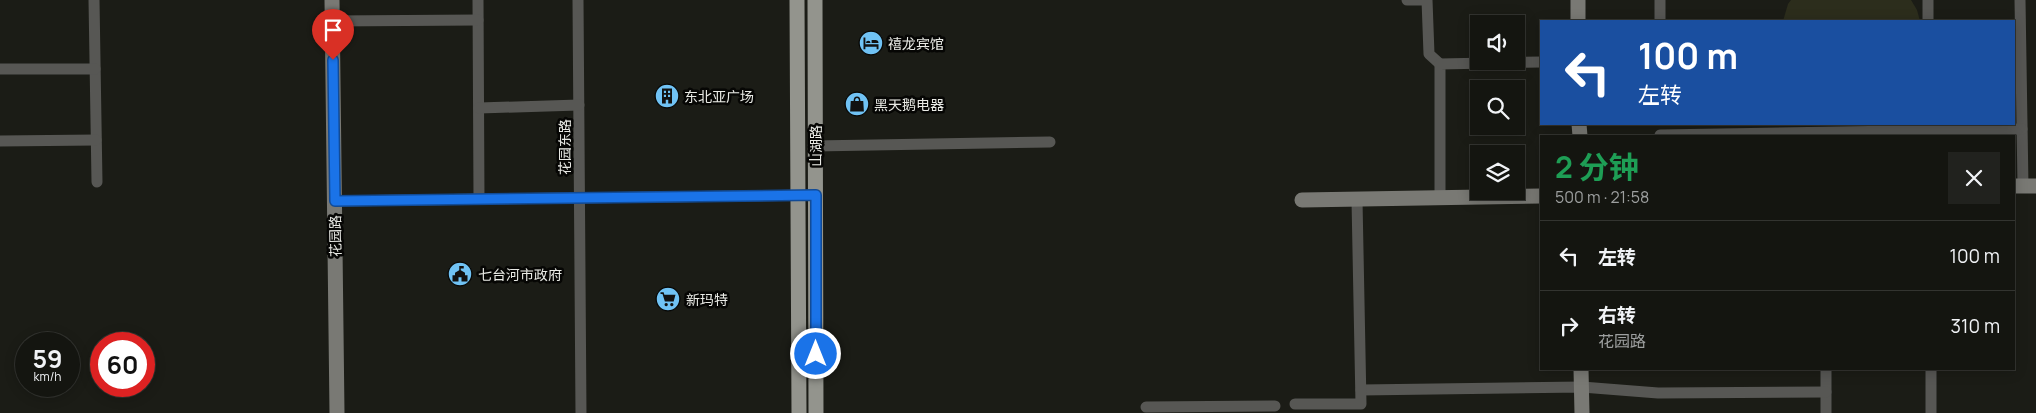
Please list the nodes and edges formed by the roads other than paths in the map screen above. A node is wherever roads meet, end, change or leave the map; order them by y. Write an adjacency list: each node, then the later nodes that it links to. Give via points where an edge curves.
1 (94, 0): 21 (street)
2 (332, 0): 16 (street, 花园路)
3 (478, 0): 12 (street)
4 (578, 0): 22 (street, 花园东路)
5 (797, 0): 33 (main road, 山湖路)
6 (815, 0): 30 (main road, 山湖路)
7 (1406, 0): 19 (street, via 1427,0 1429,54)
8 (1578, 0): 13 (street)
9 (1660, 0): 14 (street)
10 (1928, 0): 15 (street)
11 (2020, 0): 17 (street)
12 (478, 20): 16 (street); 23 (street)
13 (1578, 20)
14 (1660, 20)
15 (1928, 20)
16 (332, 22): 41 (street, 花园路)
17 (2017, 42): 25 (street)
18 (1540, 62): 19 (street)
19 (1440, 64): 37 (street)
20 (0, 69): 21 (street)
21 (95, 69): 28 (street)
22 (579, 105): 23 (street); 36 (street, 花园东路)
23 (479, 108): 38 (street)
24 (1882, 128): 25 (street); 26 (street)
25 (2022, 129): 32 (street)
26 (1660, 132)
27 (0, 140): 28 (street)
28 (96, 140): 31 (street)
29 (1050, 142): 30 (street)
30 (814, 146): 34 (main road, 山湖路)
31 (98, 182)
32 (2024, 186)
33 (797, 195): 34 (street); 36 (street); 53 (main road, 山湖路)
34 (816, 195): 54 (main road, 山湖路)
35 (1540, 196): 37 (street)
36 (579, 198): 38 (street); 52 (street, 花园东路)
37 (1440, 198): 40 (street)
38 (479, 200): 41 (street)
39 (1302, 200): 40 (street)
40 (1357, 200): 46 (street)
41 (335, 201): 51 (street, 花园路)
42 (1582, 370): 45 (street)
43 (1826, 370): 47 (street)
44 (1931, 370): 57 (street)
45 (1582, 387): 46 (street); 47 (street, via 1658,393); 55 (street)
46 (1360, 390): 48 (street, via 1361,404)
47 (1826, 392): 56 (street)
48 (1295, 404)
49 (1275, 406): 50 (street)
50 (1146, 407)
51 (337, 413)
52 (581, 413)
53 (798, 413)
54 (816, 413)
55 (1582, 413)
56 (1826, 413)
57 (1931, 413)

